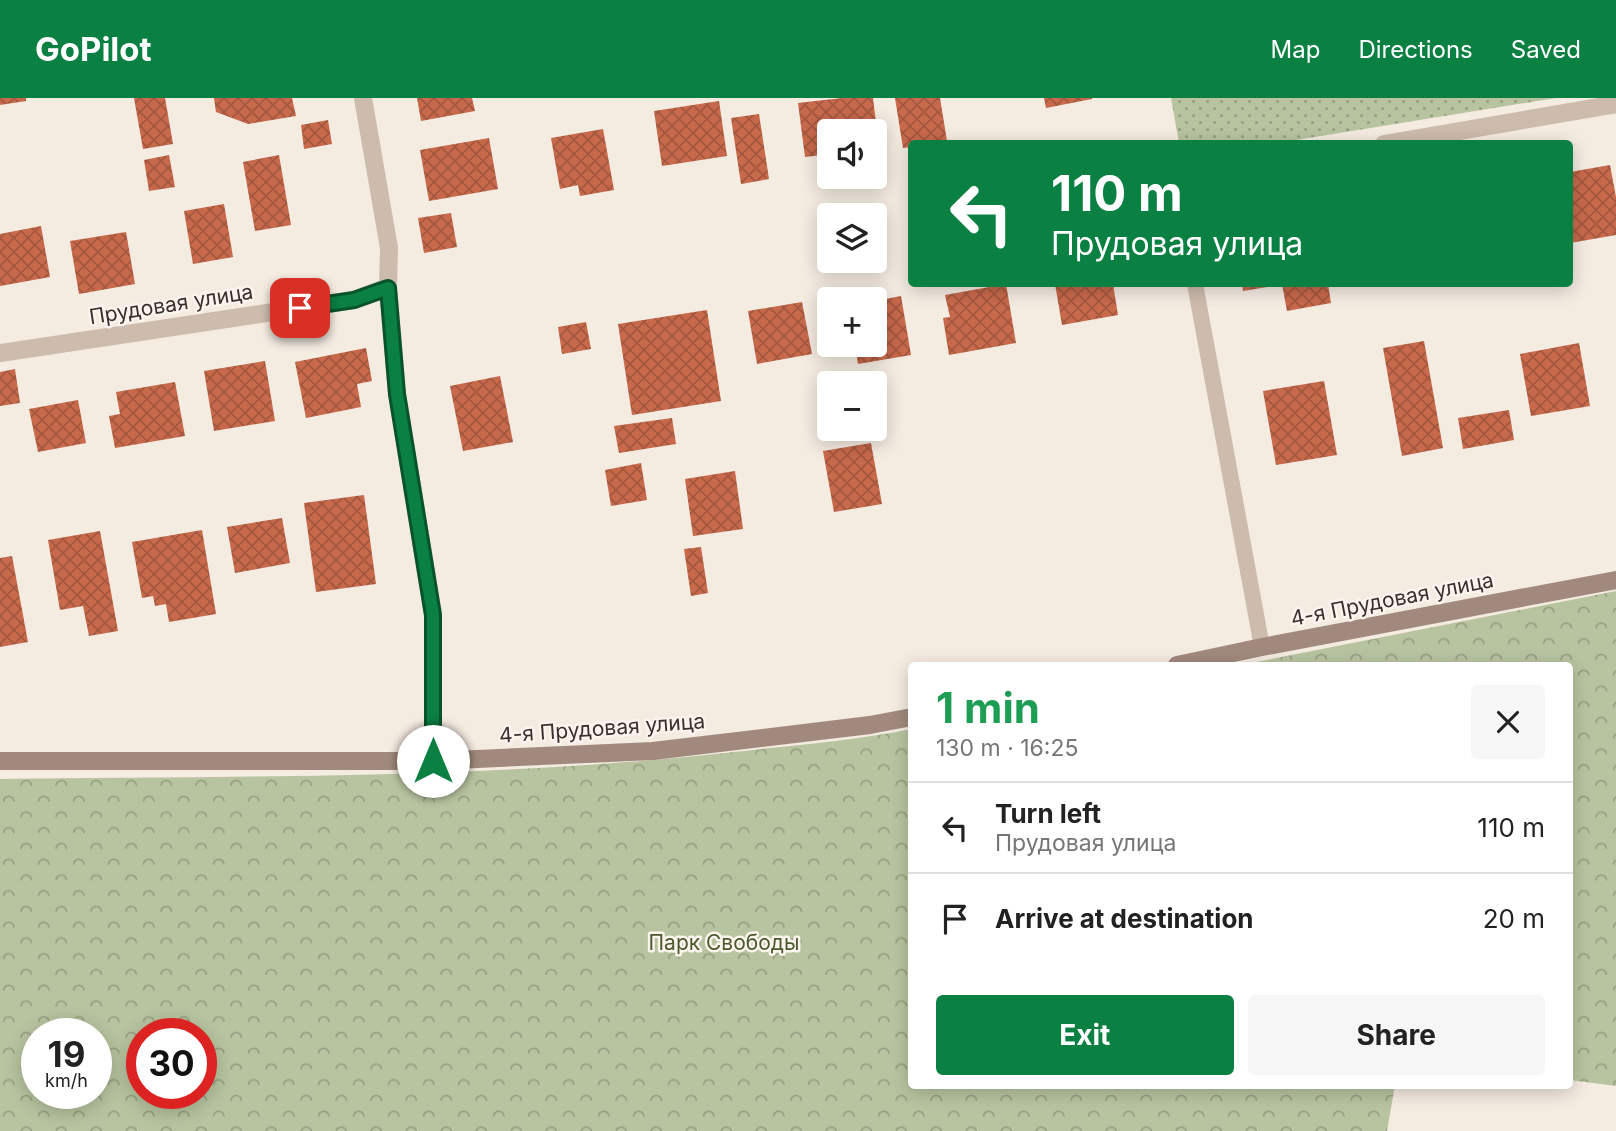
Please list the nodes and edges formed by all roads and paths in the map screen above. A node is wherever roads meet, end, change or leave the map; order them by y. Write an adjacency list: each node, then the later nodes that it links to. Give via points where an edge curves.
1 (363, 98): 5 (street, via 389,248)
2 (1616, 104): 3 (street)
3 (1407, 140)
4 (1196, 287): 8 (lane)
5 (388, 288): 6 (street, Прудовая улица, via 354,300); 12 (street, via 397,394 433,615)
6 (0, 353)
7 (1616, 580): 8 (main road, 4-я Прудовая улица)
8 (1262, 647): 9 (main road, 4-я Прудовая улица)
9 (1191, 662)
10 (908, 718): 12 (main road, 4-я Прудовая улица, via 653,751)
11 (0, 761): 12 (main road, 4-я Прудовая улица)
12 (433, 761)

